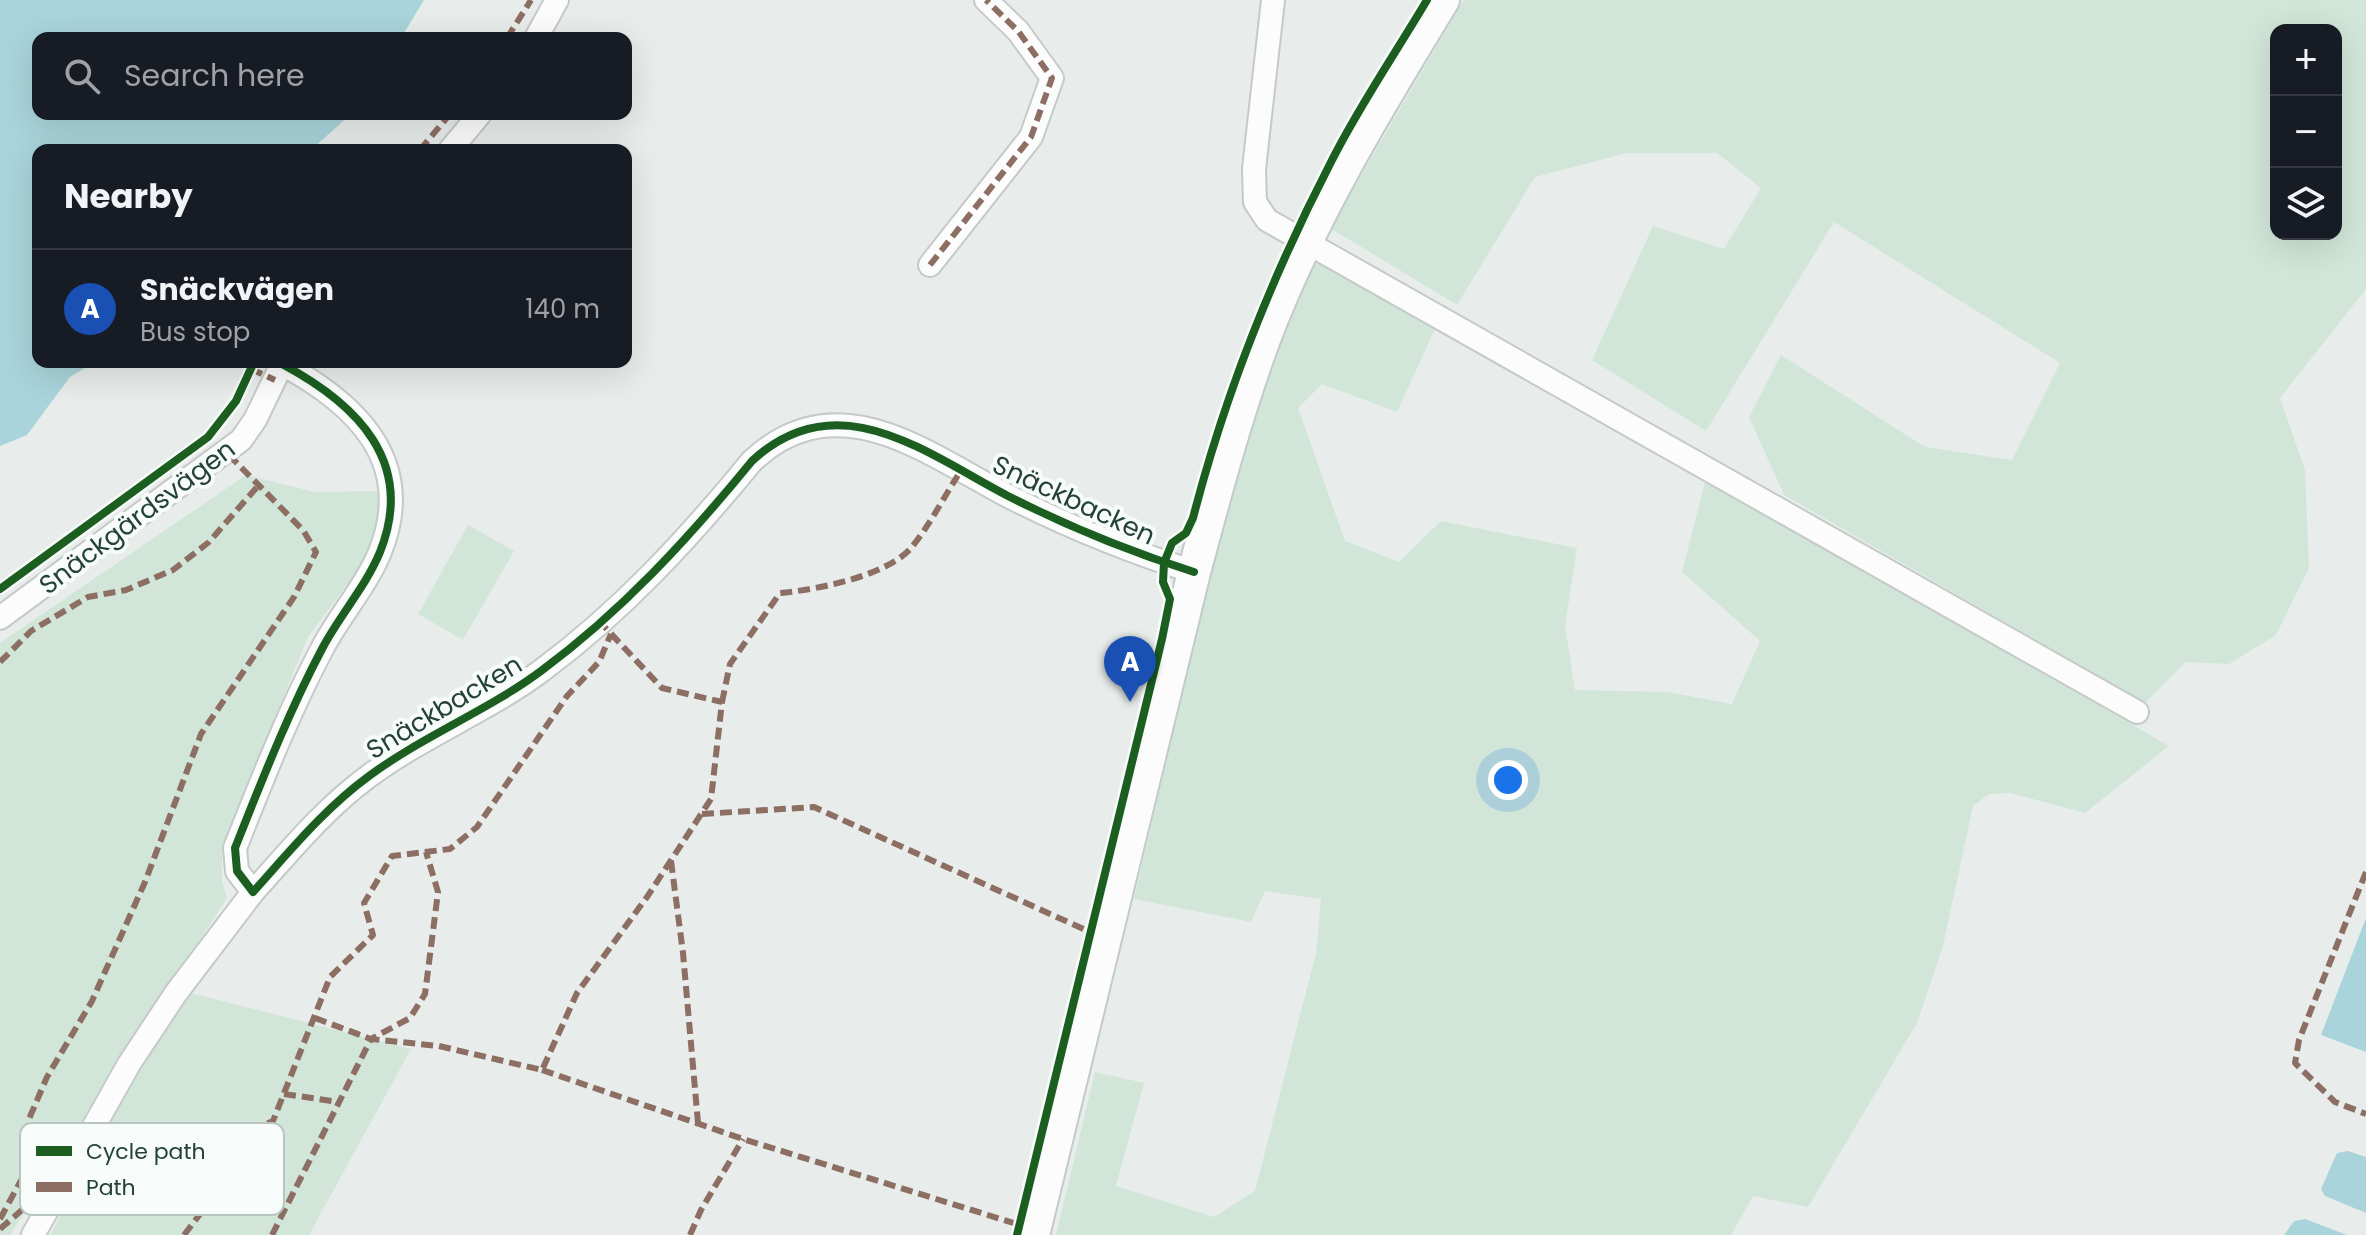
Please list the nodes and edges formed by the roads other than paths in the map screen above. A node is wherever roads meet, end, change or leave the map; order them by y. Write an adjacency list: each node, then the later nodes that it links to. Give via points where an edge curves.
1 (557, 0): 5 (street)
2 (986, 0): 9 (street, via 1018,31 1052,78 1031,137)
3 (1273, 0): 8 (street, via 1255,202 1267,220)
4 (1443, 0): 8 (main road, via 1378,105)
5 (539, 32)
6 (475, 120): 7 (street)
7 (455, 144)
8 (1309, 242): 12 (main road, via 1265,337); 14 (street)
9 (930, 265)
10 (281, 368): 13 (street, Snäckgärdsvägen, via 241,440)
11 (291, 368): 15 (street, via 330,393 374,438 392,489 379,554 290,715 235,848 237,871)
12 (1194, 572): 15 (street, Snäckbacken, via 1008,496 917,444 885,433 835,427 788,435 752,461 644,586 609,617 538,673 371,775 328,809); 19 (main road)
13 (0, 618)
14 (2137, 712)
15 (253, 892): 16 (street, Snäckbacken, via 176,993)
16 (96, 1123)
17 (44, 1215): 18 (street, Snäckbacken)
18 (33, 1235)
19 (1033, 1235)

